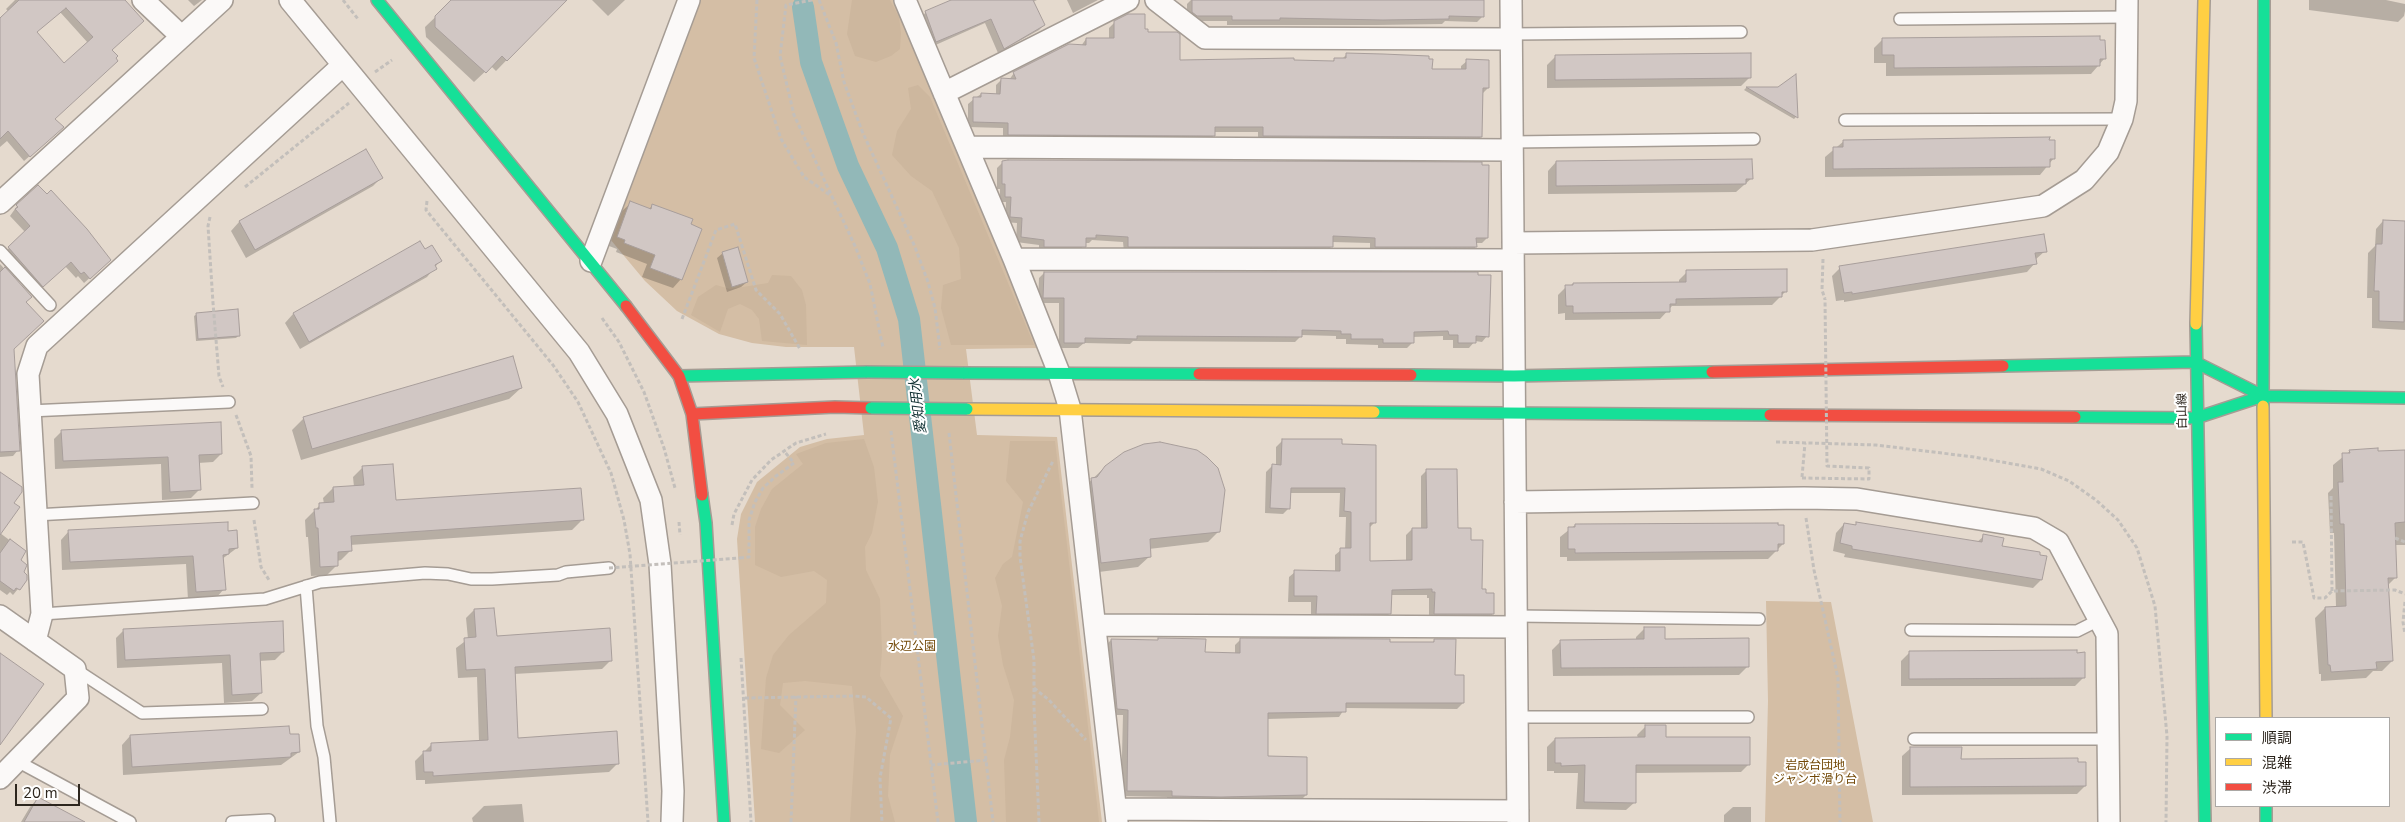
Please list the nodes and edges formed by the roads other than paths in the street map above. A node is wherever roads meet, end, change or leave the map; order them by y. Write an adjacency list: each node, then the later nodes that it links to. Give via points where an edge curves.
1 (143, 0): 15 (street)
2 (222, 0): 15 (street)
3 (290, 0): 17 (street)
4 (377, 0): 28 (street)
5 (689, 0): 28 (street)
6 (905, 0): 18 (street)
7 (1128, 0): 18 (street)
8 (1156, 0): 16 (street, via 1205,38)
9 (1511, 0): 16 (street)
10 (2204, 0): 30 (street, 白山線)
11 (2264, 0): 34 (street)
12 (2127, 9): 13 (lane); 19 (street, via 2126,101)
13 (1900, 19)
14 (1741, 32): 16 (lane)
15 (181, 36): 24 (street)
16 (1511, 36): 22 (street)
17 (343, 65): 38 (street, via 37,346 28,374); 71 (street, via 579,352 617,414 651,500 660,564)
18 (944, 93): 23 (street)
19 (2122, 119): 20 (lane); 26 (street, via 2108,152 2084,180 2044,206 1812,240)
20 (1845, 120)
21 (1754, 139): 22 (lane)
22 (1512, 146): 23 (street); 26 (street)
23 (967, 147): 27 (street)
24 (0, 203)
25 (0, 251): 29 (lane)
26 (1513, 251): 27 (street); 33 (street)
27 (1014, 259): 31 (street)
28 (591, 261): 32 (street)
29 (50, 305)
30 (2196, 362): 33 (street); 34 (street); 41 (street, 白山線)
31 (1059, 373): 32 (street, bridge, via 867,372); 33 (street); 37 (street)
32 (679, 376): 40 (street)
33 (1514, 376): 39 (street)
34 (2263, 396): 35 (street); 41 (street); 59 (street)
35 (2405, 398)
36 (229, 402): 38 (lane)
37 (1070, 409): 39 (street); 40 (street, bridge, via 835,408); 52 (street)
38 (29, 411): 44 (street)
39 (1515, 413): 41 (street); 42 (street)
40 (692, 414): 72 (street, via 706,523)
41 (2196, 418): 74 (street, 白山線)
42 (1515, 502): 50 (street, via 1803,488 2034,528 2058,542); 51 (street)
43 (253, 503): 44 (lane)
44 (35, 515): 47 (street)
45 (609, 568): 46 (lane, via 492,579 424,573)
46 (306, 586): 47 (lane, via 265,599); 70 (lane, via 317,726 324,757)
47 (42, 614): 54 (street)
48 (0, 616): 54 (street)
49 (1759, 619): 51 (lane)
50 (2099, 620): 53 (lane, via 2077,631); 61 (street, via 2106,634)
51 (1516, 622): 52 (street); 57 (street)
52 (1096, 625): 65 (street)
53 (1911, 630)
54 (35, 641): 55 (street)
55 (75, 670): 56 (lane, via 142,714); 62 (street, via 78,698)
56 (262, 708)
57 (1517, 717): 58 (lane); 66 (street)
58 (1748, 717)
59 (2266, 717)
60 (1914, 739): 61 (lane)
61 (2108, 739): 73 (street)
62 (16, 761): 63 (street); 68 (lane)
63 (0, 778)
64 (2266, 807): 75 (street)
65 (1117, 816): 66 (street)
66 (1518, 816)
67 (269, 820): 69 (lane)
68 (130, 822)
69 (232, 822)
70 (330, 822)
71 (672, 822)
72 (724, 822)
73 (2109, 822)
74 (2205, 822)
75 (2266, 822)

